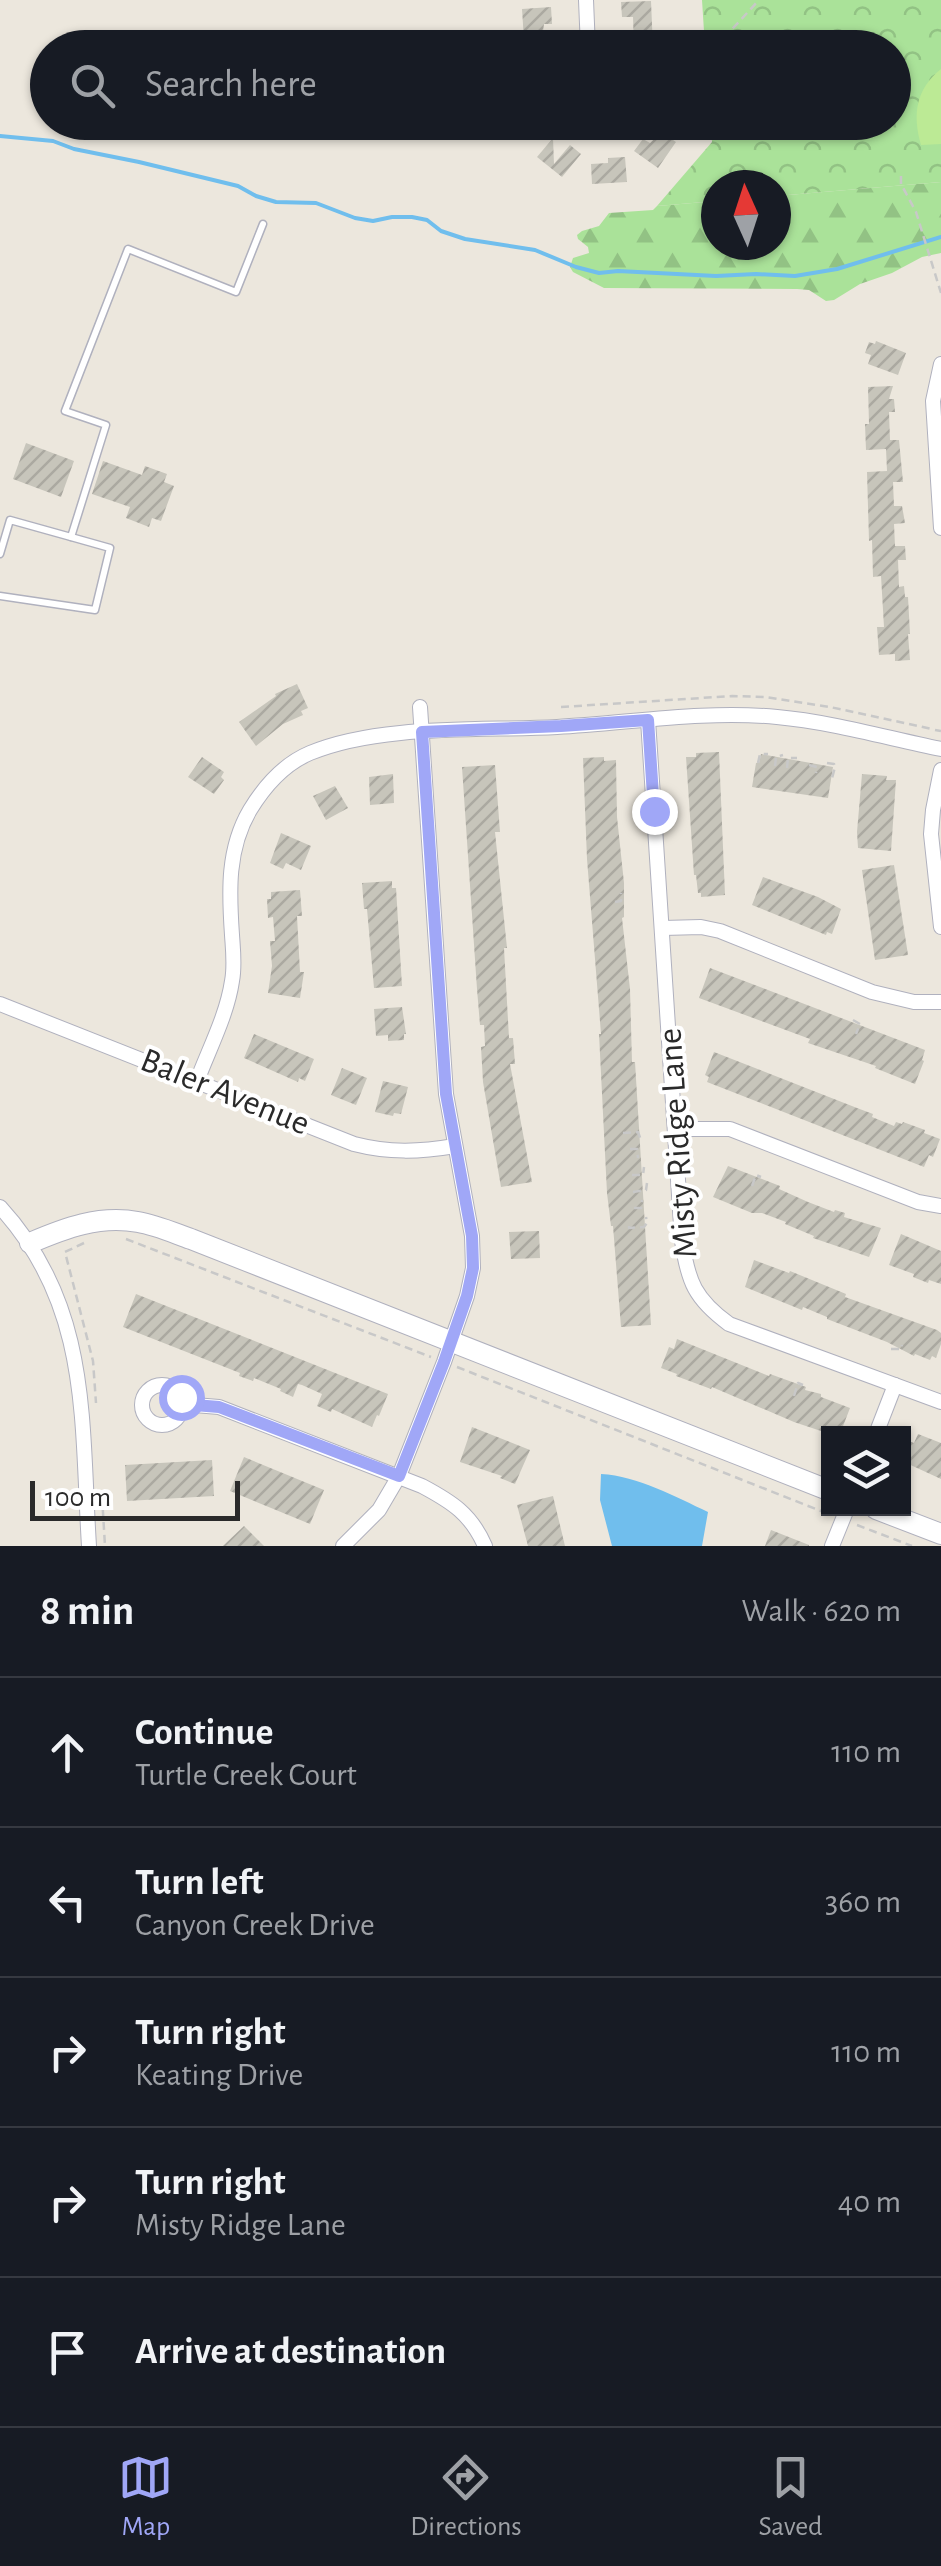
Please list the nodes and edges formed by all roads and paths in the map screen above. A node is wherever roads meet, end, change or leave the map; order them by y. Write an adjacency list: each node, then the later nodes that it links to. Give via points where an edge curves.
1 (586, 0): 3 (street)
2 (759, 0): 4 (path)
3 (587, 30)
4 (731, 30)
5 (901, 176): 7 (path)
6 (263, 224): 10 (lane, via 236,292 128,250 65,411 106,425)
7 (941, 293)
8 (941, 364): 9 (street, via 933,401)
9 (941, 528)
10 (71, 537): 11 (lane, via 10,520); 12 (lane, via 110,548 94,610)
11 (0, 554)
12 (0, 596)
13 (420, 707): 15 (street)
14 (648, 720): 15 (street); 16 (street, via 774,716); 31 (street, Misty Ridge Lane)
15 (422, 732): 36 (street, via 359,739 305,755 280,772 249,811 236,836 230,877 233,977); 40 (street)
16 (941, 749)
17 (768, 754): 21 (path, via 760,754)
18 (782, 755): 23 (path)
19 (797, 758): 24 (path, via 788,758)
20 (827, 762): 27 (path, via 836,767)
21 (758, 763)
22 (809, 765): 26 (path)
23 (775, 766)
24 (786, 768)
25 (941, 770): 30 (street, via 931,834)
26 (816, 773)
27 (832, 782)
28 (621, 894): 29 (path)
29 (615, 902)
30 (941, 927)
31 (663, 928): 32 (street, via 720,932 893,998); 37 (street, Misty Ridge Lane)
32 (941, 1002)
33 (0, 1004): 36 (street, Baler Avenue)
34 (853, 1020): 35 (path, via 860,1024)
35 (856, 1034)
36 (197, 1081): 40 (street, Baler Avenue, via 373,1149)
37 (675, 1129): 50 (street, via 730,1129); 65 (street, Misty Ridge Lane, via 686,1266 709,1310 729,1324)
38 (622, 1133): 39 (path, via 638,1132)
39 (642, 1140)
40 (455, 1146): 59 (street, via 473,1268)
41 (630, 1149): 42 (path)
42 (638, 1158)
43 (644, 1168): 44 (path)
44 (632, 1174)
45 (761, 1177): 47 (path)
46 (647, 1183): 48 (path, via 646,1190)
47 (752, 1186)
48 (633, 1192)
49 (642, 1200): 52 (path)
50 (941, 1206)
51 (0, 1207): 57 (street)
52 (634, 1208)
53 (646, 1217): 54 (path, via 644,1227)
54 (629, 1226)
55 (122, 1238): 62 (path)
56 (88, 1241): 58 (path)
57 (30, 1244): 59 (street, via 98,1220 140,1222); 77 (street, via 72,1345)
58 (65, 1252)
59 (451, 1342): 70 (street); 71 (street)
60 (902, 1345): 61 (path)
61 (892, 1349)
62 (431, 1356)
63 (458, 1367): 72 (path)
64 (803, 1385): 66 (path, via 798,1383)
65 (895, 1385): 67 (street, Misty Ridge Lane); 69 (street)
66 (794, 1396)
67 (941, 1402)
68 (182, 1404): 70 (street, via 219,1407)
69 (879, 1426)
70 (399, 1476): 78 (street, via 380,1510); 79 (street, via 452,1502)
71 (821, 1487)
72 (821, 1511)
73 (843, 1516): 80 (street)
74 (896, 1516): 76 (street)
75 (859, 1526): 81 (path)
76 (941, 1534)
77 (89, 1546)
78 (343, 1546)
79 (485, 1546)
80 (832, 1546)
81 (912, 1546)

